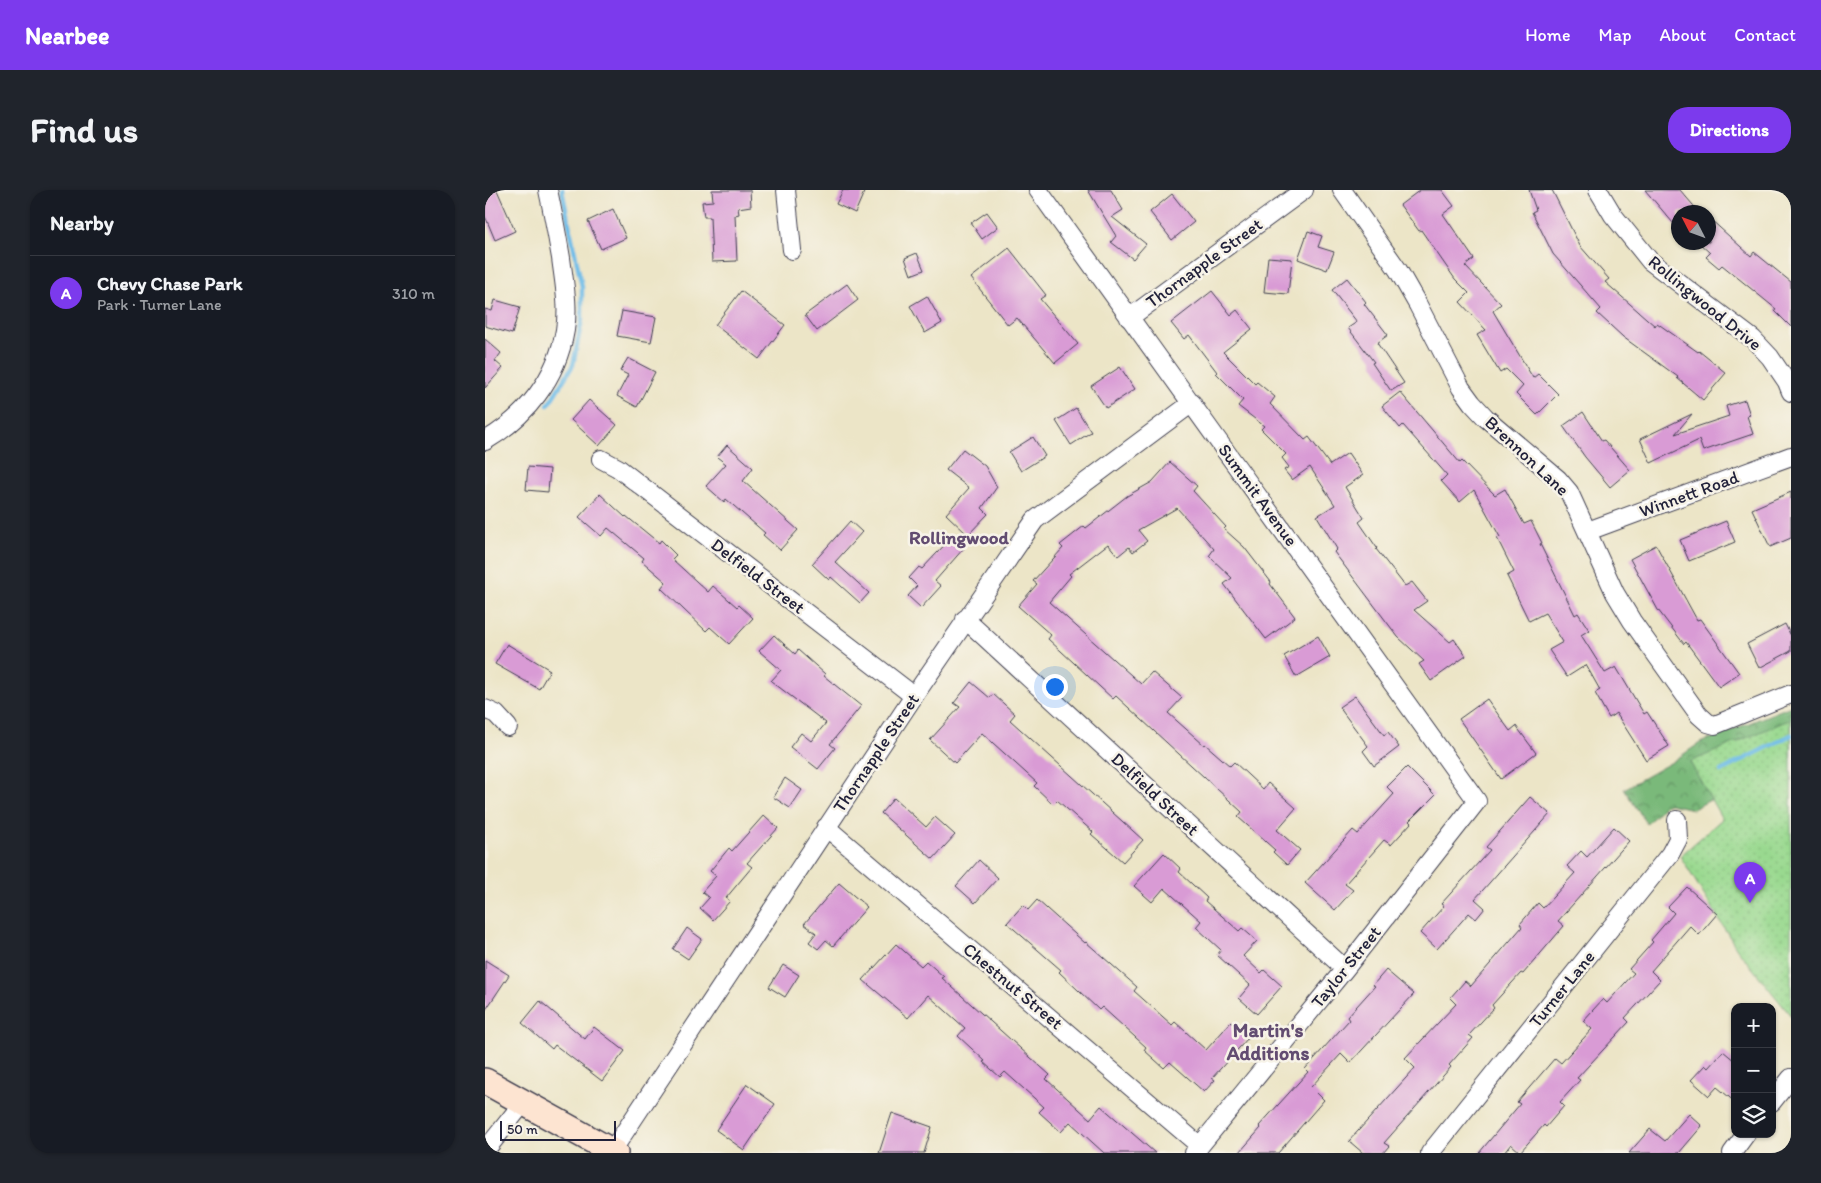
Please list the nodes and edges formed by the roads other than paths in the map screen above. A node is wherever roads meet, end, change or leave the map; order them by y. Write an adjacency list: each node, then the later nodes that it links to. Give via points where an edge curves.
1 (548, 190): 11 (street, via 567,296 565,330 557,362 546,384 525,410)
2 (786, 190): 7 (street)
3 (1038, 190): 8 (street, Summit Avenue)
4 (1304, 190): 8 (street, Thornapple Street)
5 (1342, 190): 14 (street, Brennon Lane, via 1410,291 1461,388 1486,418 1569,492)
6 (1598, 190): 9 (street, Rollingwood Drive, via 1613,215 1650,261 1753,339 1770,357)
7 (792, 250)
8 (1129, 318): 10 (street, Summit Avenue)
9 (1791, 392)
10 (1192, 403): 15 (street, Thornapple Street, via 1035,520); 20 (street, Summit Avenue)
11 (485, 441)
12 (1791, 456): 14 (street, Winnett Road)
13 (601, 459): 17 (street, Delfield Street, via 618,468)
14 (1587, 531): 16 (street, Brennon Lane, via 1615,593 1632,621 1708,723 1715,725)
15 (965, 619): 17 (street, Thornapple Street); 23 (street, Delfield Street)
16 (1791, 694)
17 (914, 696): 22 (street, Thornapple Street)
18 (485, 709): 19 (street, via 496,714)
19 (508, 727)
20 (1477, 801): 23 (street, Taylor Street)
21 (1677, 820): 32 (street, Turner Lane, via 1678,839 1670,854)
22 (826, 827): 29 (street, Chestnut Street); 31 (street, Thornapple Street)
23 (1345, 970): 29 (street, Taylor Street)
24 (1791, 1078): 26 (street)
25 (485, 1081): 27 (main road)
26 (1776, 1097)
27 (523, 1103): 30 (street); 31 (main road)
28 (1743, 1138): 33 (street)
29 (1197, 1149)
30 (485, 1151)
31 (614, 1152)
32 (1431, 1153)
33 (1732, 1153)

